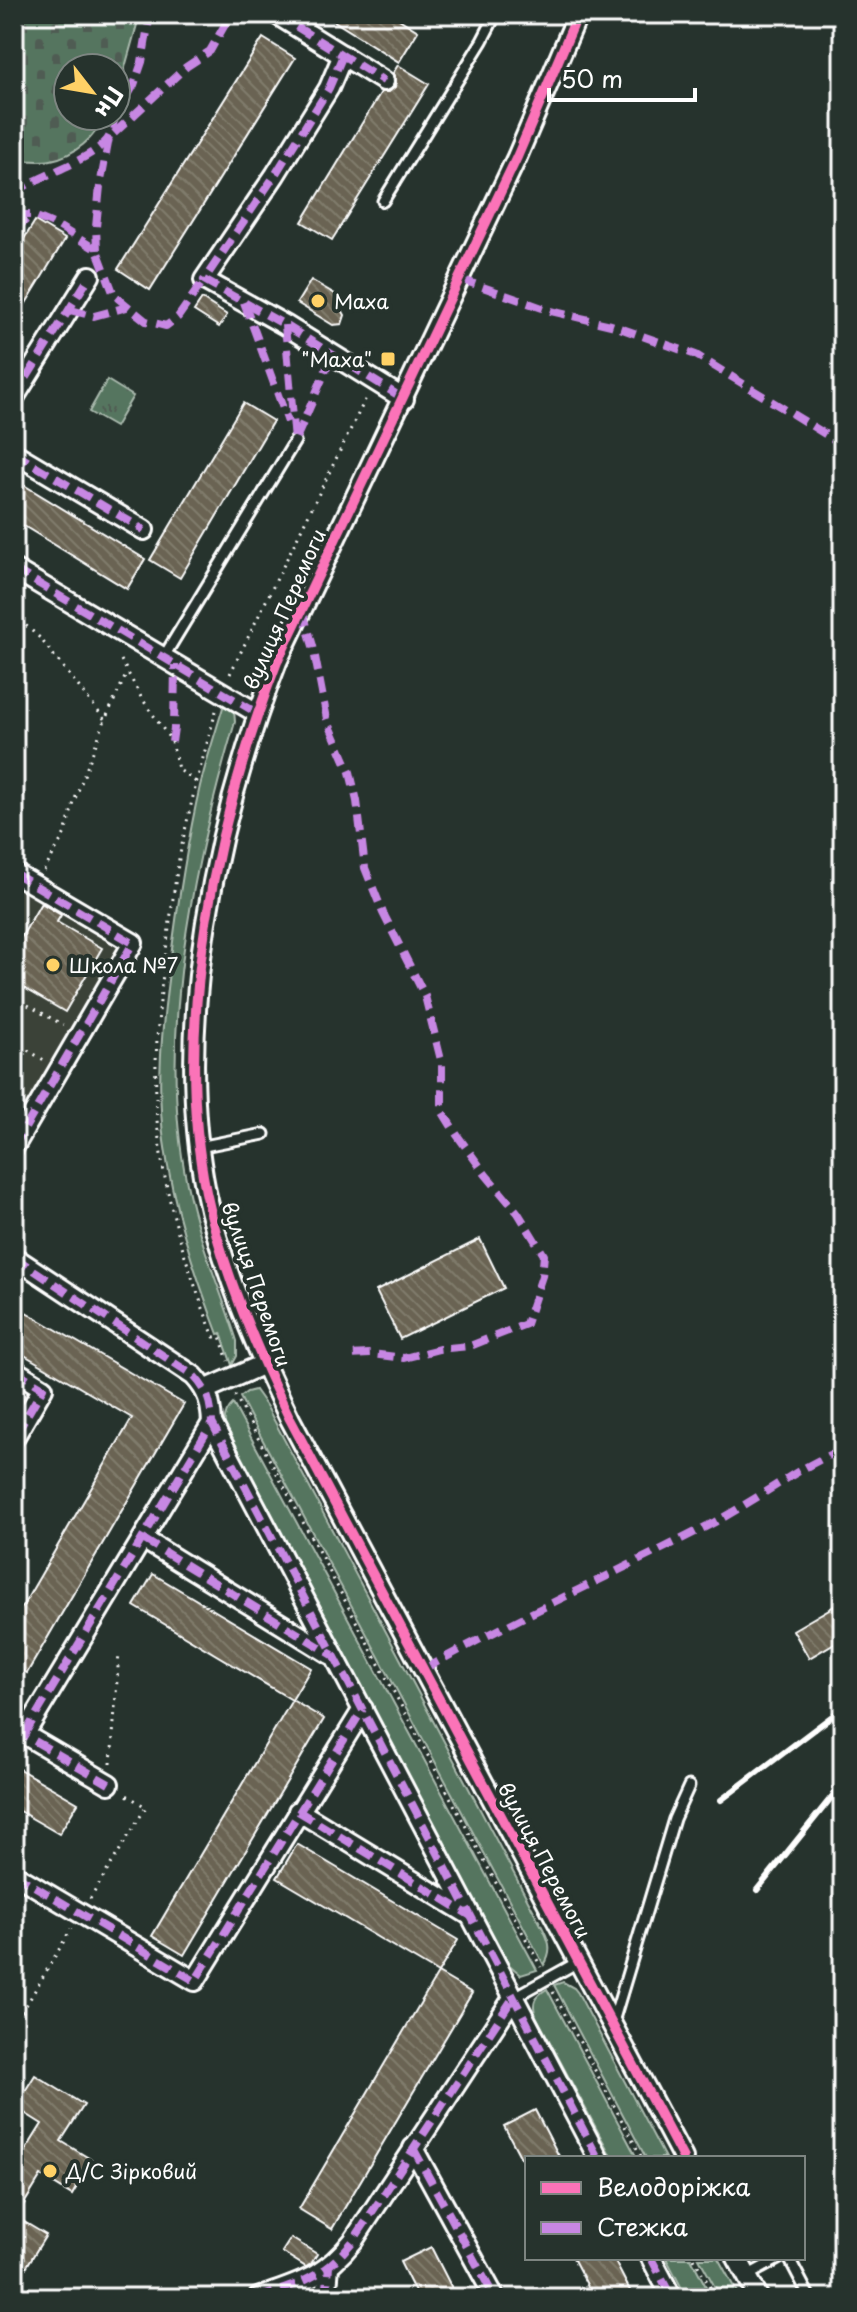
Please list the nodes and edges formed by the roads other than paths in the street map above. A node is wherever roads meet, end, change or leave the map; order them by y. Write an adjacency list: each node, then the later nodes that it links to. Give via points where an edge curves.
1 (276, 14): 4 (street)
2 (496, 14): 6 (lane)
3 (578, 14): 9 (street, вулиця Перемоги)
4 (343, 55): 5 (street); 9 (street, via 329,88 204,280)
5 (384, 81)
6 (383, 201)
7 (90, 276): 8 (street)
8 (14, 398)
9 (404, 399): 15 (street, вулиця Перемоги)
10 (295, 441): 14 (lane)
11 (14, 453): 12 (street)
12 (144, 530)
13 (14, 569): 14 (street)
14 (163, 658): 15 (street)
15 (257, 713): 19 (street, вулиця Перемоги, via 231,797 201,964 194,1062)
16 (14, 873): 18 (street, via 133,943)
17 (264, 1134): 19 (lane)
18 (14, 1147)
19 (199, 1147): 21 (street, вулиця Перемоги, via 217,1233)
20 (14, 1257): 23 (street)
21 (264, 1364): 23 (street); 35 (street, вулиця Перемоги)
22 (14, 1370): 25 (street, via 43,1388)
23 (207, 1389): 24 (street)
24 (212, 1423): 26 (street); 27 (street)
25 (14, 1438)
26 (143, 1539): 27 (street); 29 (street)
27 (333, 1655): 28 (street)
28 (363, 1709): 32 (street); 34 (street)
29 (19, 1732): 30 (street)
30 (109, 1784)
31 (689, 1786): 37 (lane, via 674,1819)
32 (298, 1811): 33 (street, via 195,1981); 34 (street)
33 (14, 1874)
34 (471, 1916): 36 (street)
35 (578, 1962): 36 (lane); 37 (street, вулиця Перемоги)
36 (513, 1998): 38 (street); 39 (street)
37 (612, 2025): 40 (street, вулиця Перемоги)
38 (413, 2148): 45 (street, via 353,2241); 49 (street)
39 (597, 2156)
40 (682, 2156)
41 (652, 2260): 50 (street)
42 (738, 2260): 46 (street)
43 (776, 2260): 46 (lane)
44 (790, 2260): 52 (lane)
45 (329, 2267): 47 (street, via 312,2279); 48 (street)
46 (747, 2276): 51 (street)
47 (258, 2298)
48 (326, 2298)
49 (495, 2298)
50 (672, 2298)
51 (759, 2298)
52 (810, 2298)

